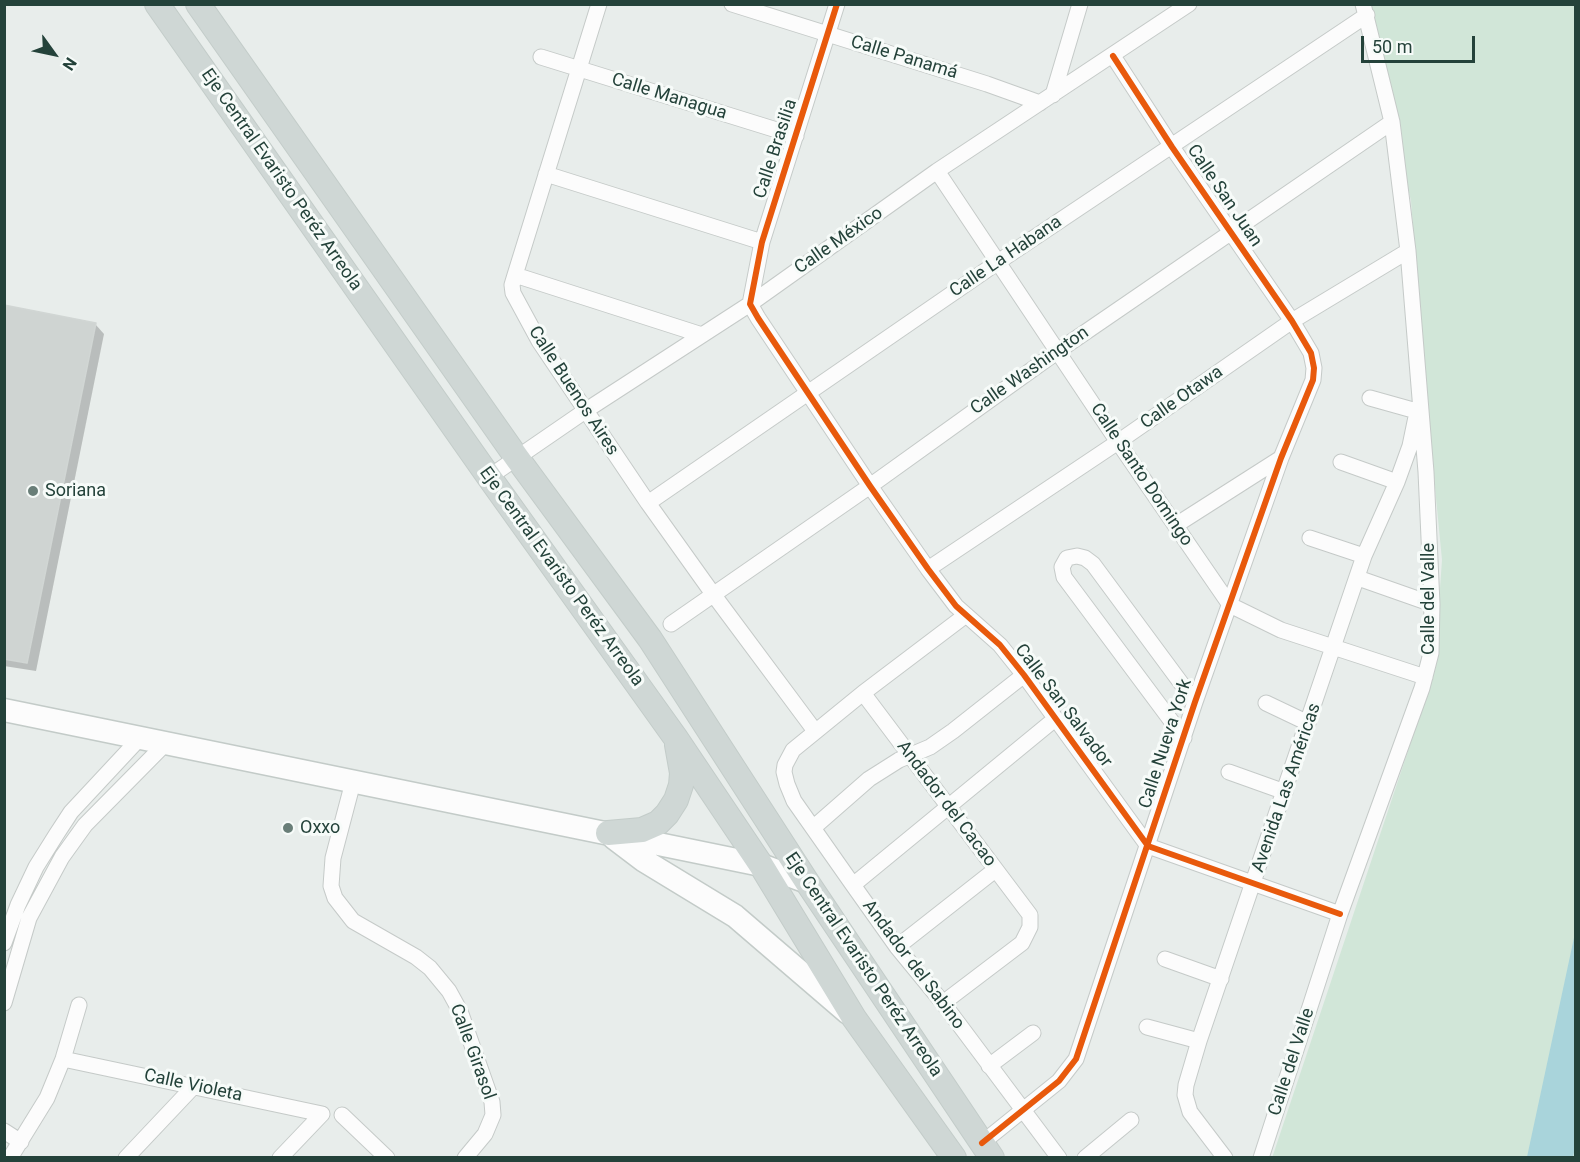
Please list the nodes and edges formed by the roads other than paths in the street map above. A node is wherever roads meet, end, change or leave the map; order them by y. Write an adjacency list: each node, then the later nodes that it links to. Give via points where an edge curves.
1 (157, 4): 22 (main road, Eje Central Evaristo Peréz Arreola)
2 (198, 4): 19 (main road, Eje Central Evaristo Peréz Arreola)
3 (599, 4): 12 (street, Calle Buenos Aires)
4 (732, 4): 9 (street, Calle Panamá)
5 (837, 4): 9 (street, Calle Brasilia)
6 (1080, 4): 13 (street)
7 (1189, 4): 10 (street, Calle México)
8 (1365, 10): 14 (street); 16 (street, Calle La Habana)
9 (828, 34): 13 (street, Calle Panamá); 15 (street, Calle Brasilia)
10 (1113, 56): 13 (street, Calle México); 16 (street, Calle San Juan)
11 (541, 57): 12 (street, Calle Managua)
12 (578, 70): 15 (street, Calle Managua); 18 (street, Calle Buenos Aires)
13 (1046, 99): 17 (street, Calle México)
14 (1392, 122): 20 (street, Calle Washington); 23 (street, Calle del Valle)
15 (796, 136): 21 (street, Calle Brasilia)
16 (1172, 147): 20 (street, Calle San Juan); 24 (street, Calle La Habana)
17 (937, 171): 24 (street, Calle Santo Domingo); 26 (street, Calle México)
18 (546, 174): 21 (street); 25 (street, Calle Buenos Aires)
19 (353, 225): 22 (main road); 37 (main road, Eje Central Evaristo Peréz Arreola)
20 (1231, 232): 27 (street, Calle San Juan); 29 (street, Calle Washington)
21 (762, 242): 26 (street, Calle Brasilia)
22 (326, 244): 39 (main road, Eje Central Evaristo Peréz Arreola)
23 (1408, 251): 27 (street, Calle Otawa); 34 (street, Calle del Valle)
24 (998, 262): 29 (street, Calle Santo Domingo); 31 (street, Calle La Habana)
25 (515, 275): 28 (street); 33 (street, Calle Buenos Aires, via 512,285 518,306)
26 (750, 304): 28 (street, Calle México); 31 (street, Calle San Salvador)
27 (1292, 321): 30 (street, Calle San Juan); 35 (street, Calle Otawa)
28 (702, 335): 33 (street, Calle México)
29 (1058, 351): 35 (street, Calle Santo Domingo); 41 (street, Calle Washington)
30 (1311, 354): 36 (street, Calle Nueva York, via 1313,380)
31 (808, 393): 41 (street, Calle San Salvador); 42 (street, Calle La Habana)
32 (1370, 398): 34 (street)
33 (585, 411): 37 (street, Calle México); 42 (street, Calle Buenos Aires)
34 (1418, 412): 40 (street, Avenida Las Américas); 49 (street, Calle del Valle, via 1427,483)
35 (1118, 442): 43 (street, Calle Santo Domingo); 46 (street, Calle Otawa)
36 (1281, 458): 43 (street); 50 (street, Calle Nueva York)
37 (518, 459): 39 (street, Calle México); 77 (main road, Eje Central Evaristo Peréz Arreola, via 650,639)
38 (1341, 462): 40 (street)
39 (489, 477): 63 (main road, Eje Central Evaristo Peréz Arreola)
40 (1397, 482): 45 (street, Avenida Las Américas)
41 (870, 486): 46 (street, Calle San Salvador); 48 (street, Calle Washington)
42 (648, 503): 48 (street, Calle Buenos Aires)
43 (1176, 525): 50 (street, Calle Santo Domingo)
44 (1310, 538): 45 (street)
45 (1364, 556): 47 (street, Avenida Las Américas)
46 (928, 569): 51 (street, Calle San Salvador)
47 (1358, 578): 49 (street); 53 (street, Avenida Las Américas)
48 (712, 594): 52 (street, Calle Washington); 62 (street, Calle Buenos Aires)
49 (1432, 604): 55 (street, Calle del Valle, via 1431,653)
50 (1230, 605): 53 (street, Calle Santo Domingo, via 1281,630); 57 (street, Calle Nueva York)
51 (966, 615): 54 (street, Calle San Salvador, via 1000,645); 56 (street)
52 (671, 624)
53 (1334, 648): 55 (street, Calle Santo Domingo); 61 (street, Avenida Las Américas)
54 (1024, 675): 60 (street, Calle San Salvador); 67 (street, via 953,731)
55 (1425, 677): 80 (street, Calle del Valle)
56 (863, 693): 62 (street); 67 (street, Andador del Cacao)
57 (1196, 702): 65 (street, Calle Nueva York); 65 (street, via 1093,564 1077,556 1067,558 1062,567 1064,577)
58 (1266, 703): 61 (street)
59 (4, 710): 64 (main road)
60 (1055, 719): 71 (street); 74 (street, Calle San Salvador)
61 (1308, 723): 70 (street, Avenida Las Américas)
62 (815, 731): 72 (street, Andador del Sabino, via 793,750 785,765 786,784)
63 (675, 737): 73 (main road, via 682,773 676,800 668,814 658,824 642,830); 75 (main road, Eje Central Evaristo Peréz Arreola)
64 (140, 738): 66 (main road); 81 (street, via 71,812 31,876)
65 (1184, 738): 74 (street, Calle Nueva York)
66 (166, 743): 69 (main road); 85 (street, via 85,825 62,858 30,918)
67 (911, 756): 71 (street, Andador del Cacao); 72 (street, via 869,779)
68 (1229, 772): 70 (street)
69 (353, 782): 73 (main road); 106 (street, Calle Girasol, via 333,858 331,886 353,921 430,968 460,1011 493,1115 485,1134)
70 (1285, 792): 78 (street, Avenida Las Américas)
71 (947, 807): 76 (street, Andador del Cacao); 79 (street)
72 (813, 828): 79 (street, Andador del Sabino)
73 (608, 833): 75 (main road); 88 (main road, via 643,860 735,916)
74 (1148, 846): 78 (street); 95 (street, Calle Nueva York, via 1076,1059 1059,1081)
75 (761, 865): 77 (main road); 88 (main road, Eje Central Evaristo Peréz Arreola)
76 (995, 870): 82 (street); 86 (street, Andador del Cacao, via 1030,915 1030,927 1022,943)
77 (807, 882): 100 (main road, Eje Central Evaristo Peréz Arreola)
78 (1254, 884): 80 (street); 84 (street, Avenida Las Américas)
79 (853, 885): 82 (street, Andador del Sabino)
80 (1340, 914): 110 (street, Calle del Valle)
81 (4, 943)
82 (897, 947): 86 (street, Andador del Sabino)
83 (1165, 959): 84 (street)
84 (1221, 979): 91 (street, Avenida Las Américas)
85 (4, 1003)
86 (943, 1003): 93 (street, Andador del Sabino)
87 (79, 1005): 92 (street)
88 (854, 1018): 107 (main road, Eje Central Evaristo Peréz Arreola)
89 (1147, 1027): 91 (street)
90 (1033, 1032): 93 (street)
91 (1199, 1041): 101 (street, Avenida Las Américas, via 1185,1095 1190,1112)
92 (63, 1059): 94 (street, Calle Violeta); 99 (street, via 47,1098)
93 (989, 1066): 95 (street, Andador del Sabino)
94 (194, 1086): 103 (street); 104 (street, Calle Violeta, via 322,1114)
95 (1022, 1111): 100 (street, Calle Nueva York); 108 (street, Andador del Sabino)
96 (342, 1115): 105 (street)
97 (1131, 1120): 109 (street)
98 (4, 1131): 99 (street)
99 (21, 1142): 102 (street)
100 (987, 1150)
101 (1217, 1155)
102 (10, 1158)
103 (126, 1158)
104 (280, 1158)
105 (387, 1158)
106 (465, 1158)
107 (954, 1158)
108 (1059, 1158)
109 (1085, 1158)
110 (1261, 1158)

